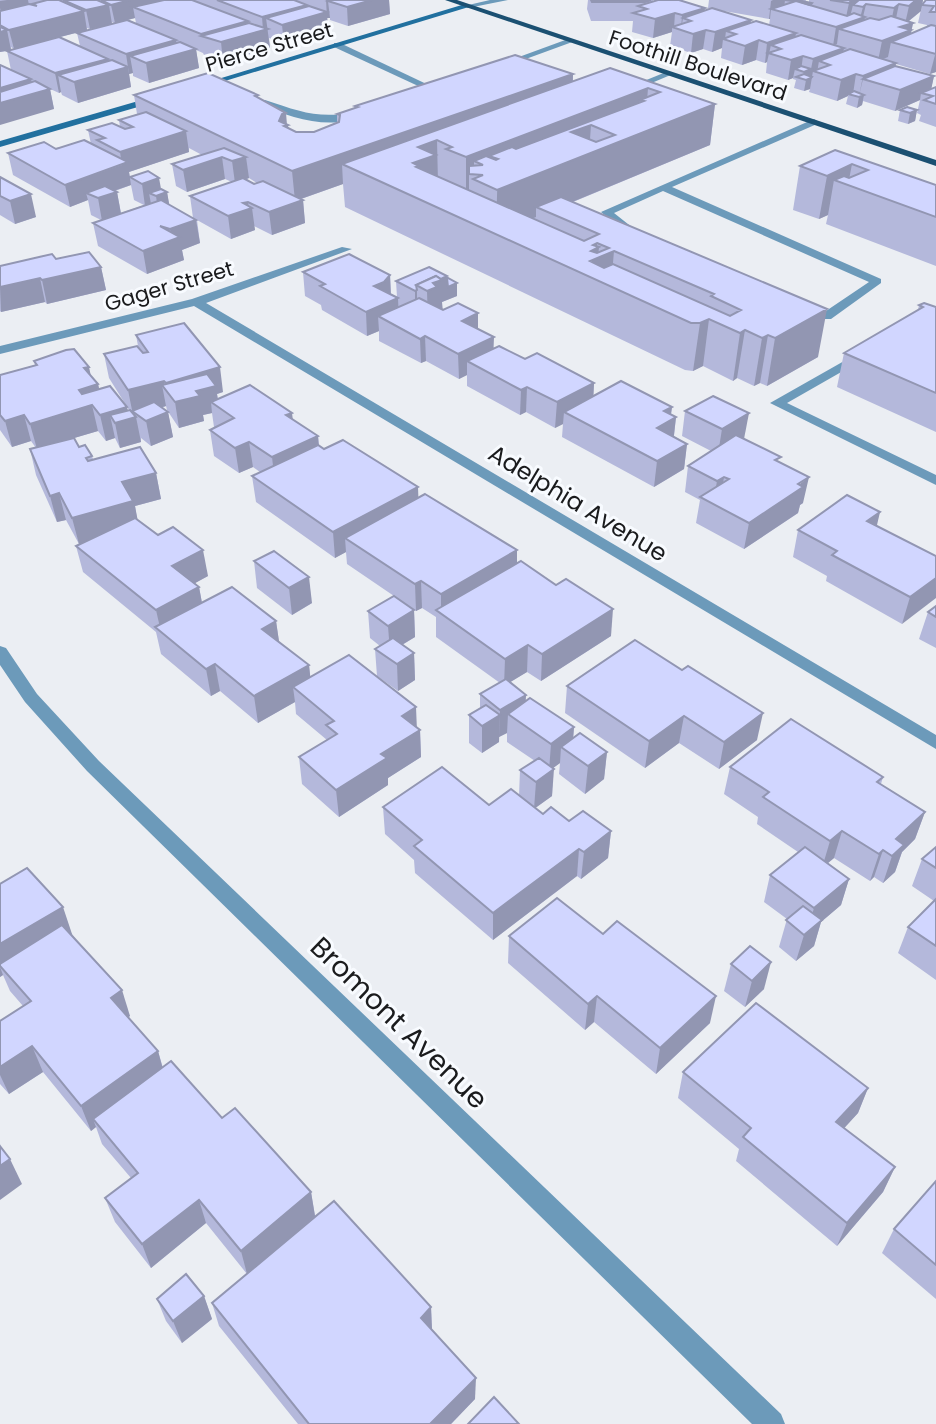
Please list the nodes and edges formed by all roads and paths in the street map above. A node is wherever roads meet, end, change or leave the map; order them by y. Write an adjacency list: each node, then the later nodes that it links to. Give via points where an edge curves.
1 (449, 0): 3 (main road, Foothill Boulevard)
2 (504, 0): 3 (street)
3 (468, 6): 4 (main road, Foothill Boulevard); 5 (street, Pierce Street)
4 (571, 41): 6 (street); 7 (main road, Foothill Boulevard)
5 (337, 45): 9 (street, Pierce Street); 10 (street)
6 (495, 67)
7 (670, 74): 12 (street); 16 (main road, Foothill Boulevard)
8 (444, 85): 10 (street)
9 (194, 88)
10 (432, 89): 11 (street)
11 (419, 93)
12 (615, 94)
13 (167, 95): 17 (street)
14 (253, 98): 15 (street, via 309,119)
15 (369, 110)
16 (814, 122): 18 (main road, Foothill Boulevard); 19 (street)
17 (0, 144)
18 (936, 163)
19 (663, 187): 20 (street, via 606,212); 22 (street, via 877,281 827,316)
20 (647, 244)
21 (346, 249): 23 (street, Gager Street)
22 (788, 300)
23 (196, 302): 25 (street, Gager Street); 28 (street, Adelphia Avenue)
24 (872, 349): 26 (street, via 777,403)
25 (0, 350)
26 (936, 481)
27 (0, 652): 29 (street, Bromont Avenue, via 31,698 93,766)
28 (936, 743)
29 (771, 1424)

